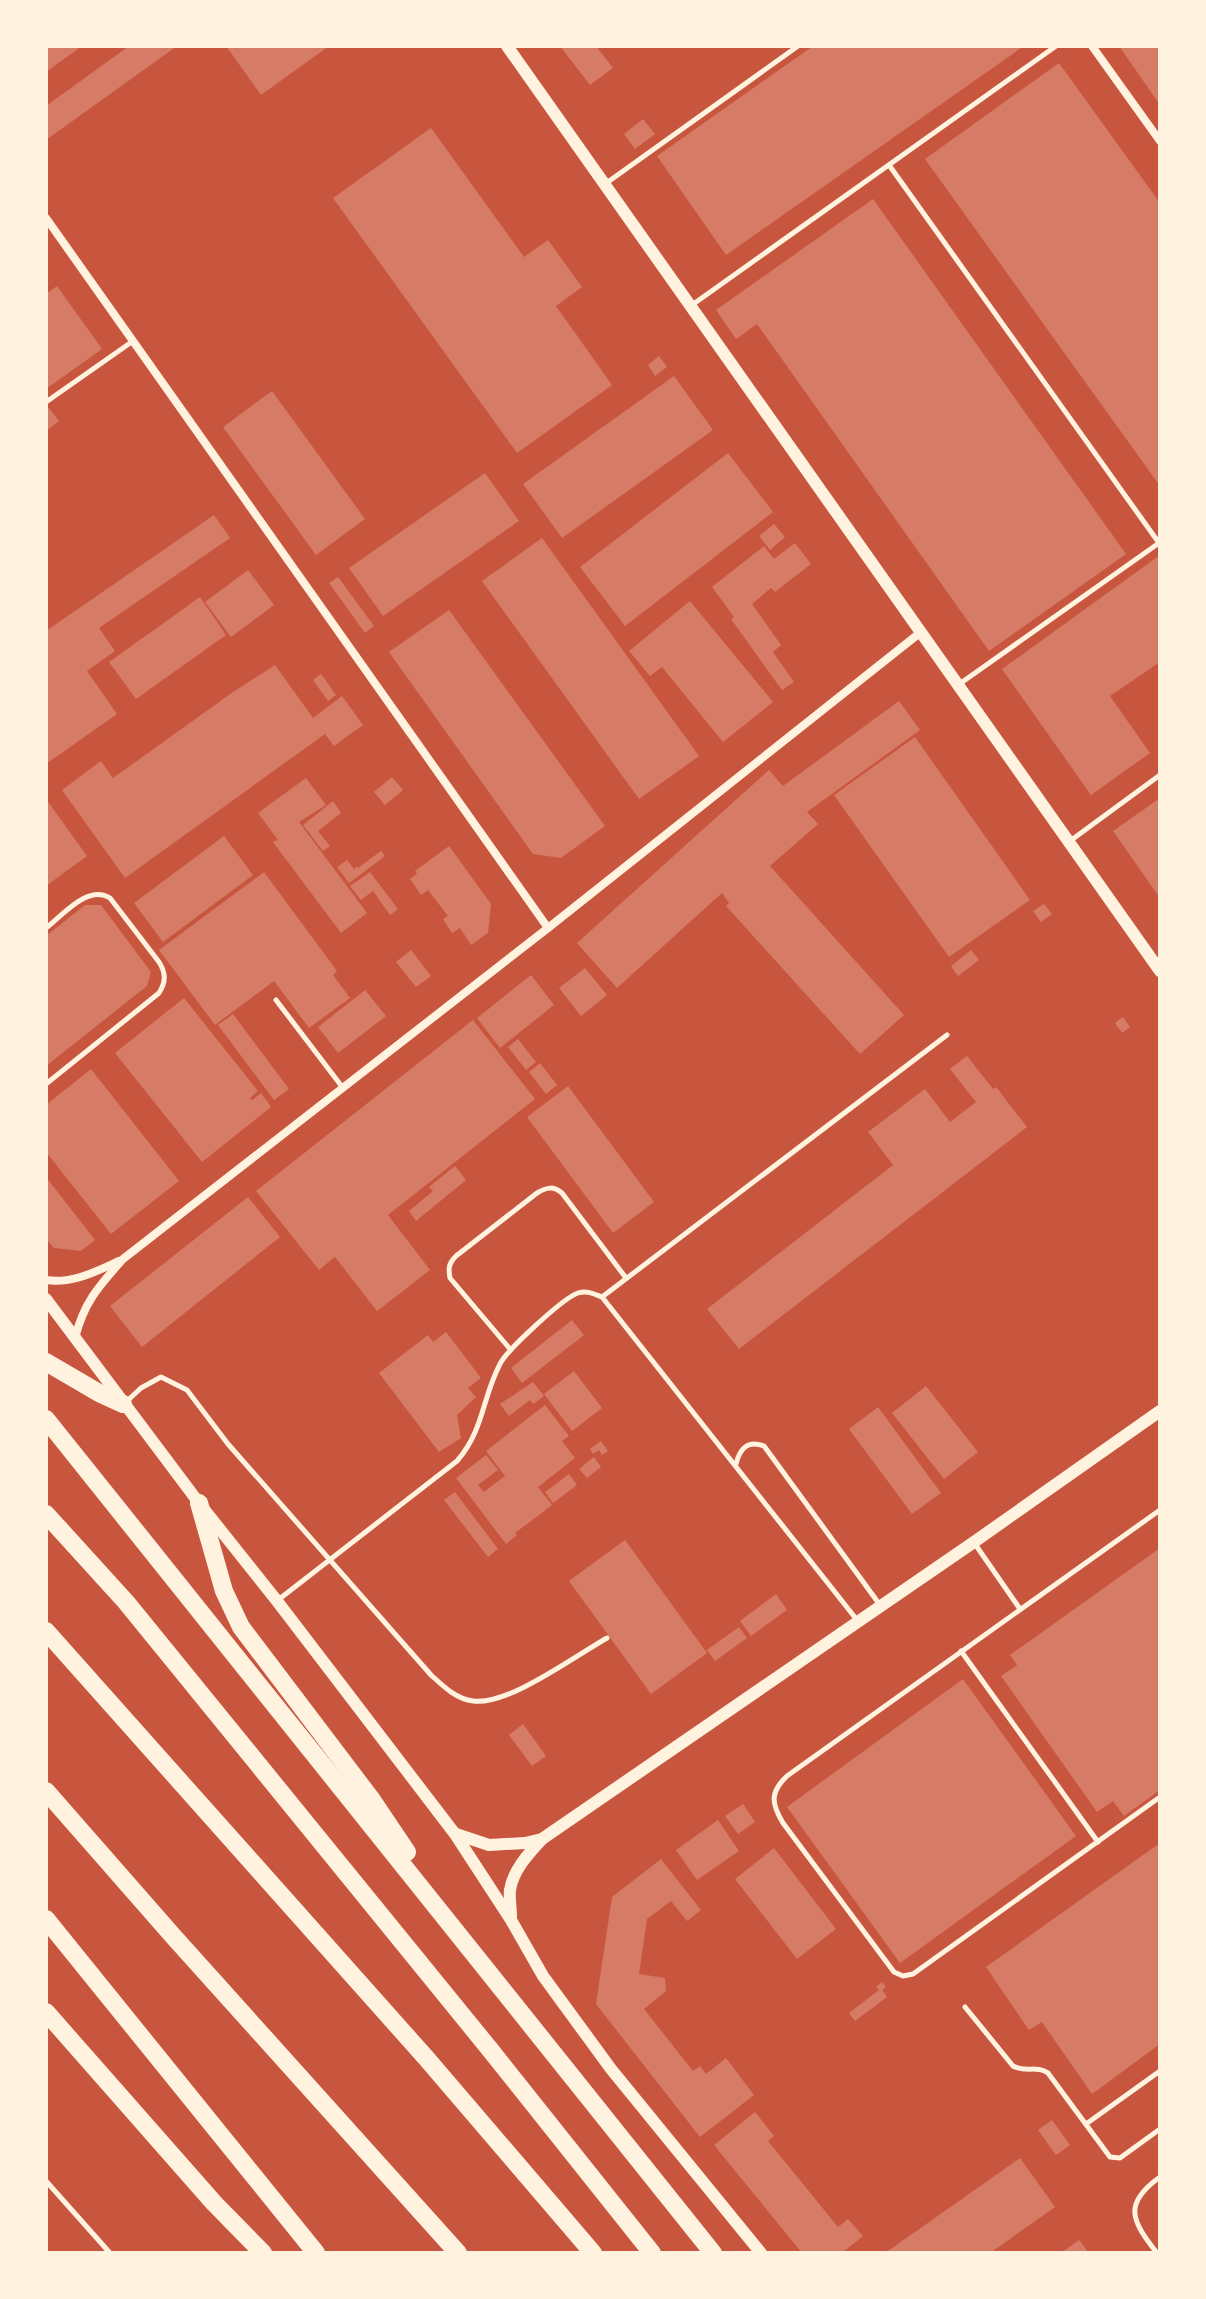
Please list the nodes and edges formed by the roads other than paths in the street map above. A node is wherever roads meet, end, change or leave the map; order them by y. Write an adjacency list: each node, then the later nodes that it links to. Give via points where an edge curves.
1 (507, 46): 7 (street)
2 (798, 46): 7 (lane)
3 (1056, 46): 6 (lane)
4 (1092, 46): 5 (street)
5 (1160, 141)
6 (889, 165): 9 (lane); 12 (lane)
7 (604, 184): 9 (street)
8 (46, 218): 10 (street)
9 (691, 306): 13 (street)
10 (133, 341): 11 (lane); 18 (street)
11 (46, 402)
12 (1160, 542): 14 (lane)
13 (921, 632): 14 (street); 18 (street)
14 (958, 685): 16 (street)
15 (1160, 775): 16 (lane)
16 (1069, 842): 19 (street)
17 (46, 928): 22 (lane, via 87,896 104,894 163,967 165,980 159,993)
18 (548, 928): 23 (street)
19 (1160, 971)
20 (276, 1000): 23 (lane)
21 (947, 1035): 25 (lane)
22 (46, 1084)
23 (343, 1088): 24 (street)
24 (123, 1259): 26 (street, via 84,1277); 29 (street, via 81,1315)
25 (627, 1278): 27 (lane); 30 (lane, via 562,1193 545,1188 456,1256 448,1270)
26 (46, 1280)
27 (602, 1297): 30 (lane, via 578,1293); 35 (lane)
28 (46, 1299): 29 (street)
29 (75, 1339): 32 (street)
30 (510, 1349): 40 (lane, via 468,1449)
31 (46, 1362): 32 (highway)
32 (123, 1404): 36 (street); 40 (lane, via 161,1377 187,1390)
33 (1160, 1411): 39 (street)
34 (46, 1419): 55 (highway)
35 (735, 1465): 42 (lane, via 745,1446 764,1446); 44 (lane)
36 (199, 1503): 41 (street); 55 (highway, via 224,1591 241,1627 372,1800)
37 (1160, 1510): 43 (lane)
38 (46, 1514): 68 (highway, via 126,1602)
39 (974, 1542): 42 (street); 43 (lane)
40 (328, 1560): 41 (lane); 46 (lane, via 431,1675 449,1692 471,1701 494,1701 517,1691)
41 (277, 1601): 50 (street)
42 (881, 1605): 44 (street)
43 (1020, 1609): 47 (lane)
44 (858, 1621): 51 (street)
45 (46, 1631): 67 (highway)
46 (607, 1638)
47 (961, 1651): 52 (lane); 52 (lane, via 777,1785 773,1798 783,1823 894,1972 903,1976 913,1974)
48 (46, 1791): 66 (highway)
49 (1160, 1797): 52 (lane)
50 (455, 1834): 51 (street, via 489,1845); 54 (street)
51 (542, 1839): 54 (street, via 515,1876)
52 (1098, 1842)
53 (46, 1919): 65 (highway)
54 (511, 1920): 70 (street, via 543,1976 602,2057)
55 (488, 1970): 69 (highway)
56 (965, 2007): 59 (lane, via 1009,2063 1048,2073)
57 (46, 2012): 64 (highway)
58 (1160, 2071): 59 (lane)
59 (1086, 2124): 60 (lane, via 1113,2158)
60 (1160, 2129)
61 (1160, 2177): 71 (lane, via 1140,2193 1134,2208 1137,2224)
62 (46, 2181): 63 (lane)
63 (110, 2253)
64 (263, 2253)
65 (316, 2253)
66 (458, 2253)
67 (593, 2253)
68 (652, 2253)
69 (713, 2253)
70 (761, 2253)
71 (1157, 2253)

